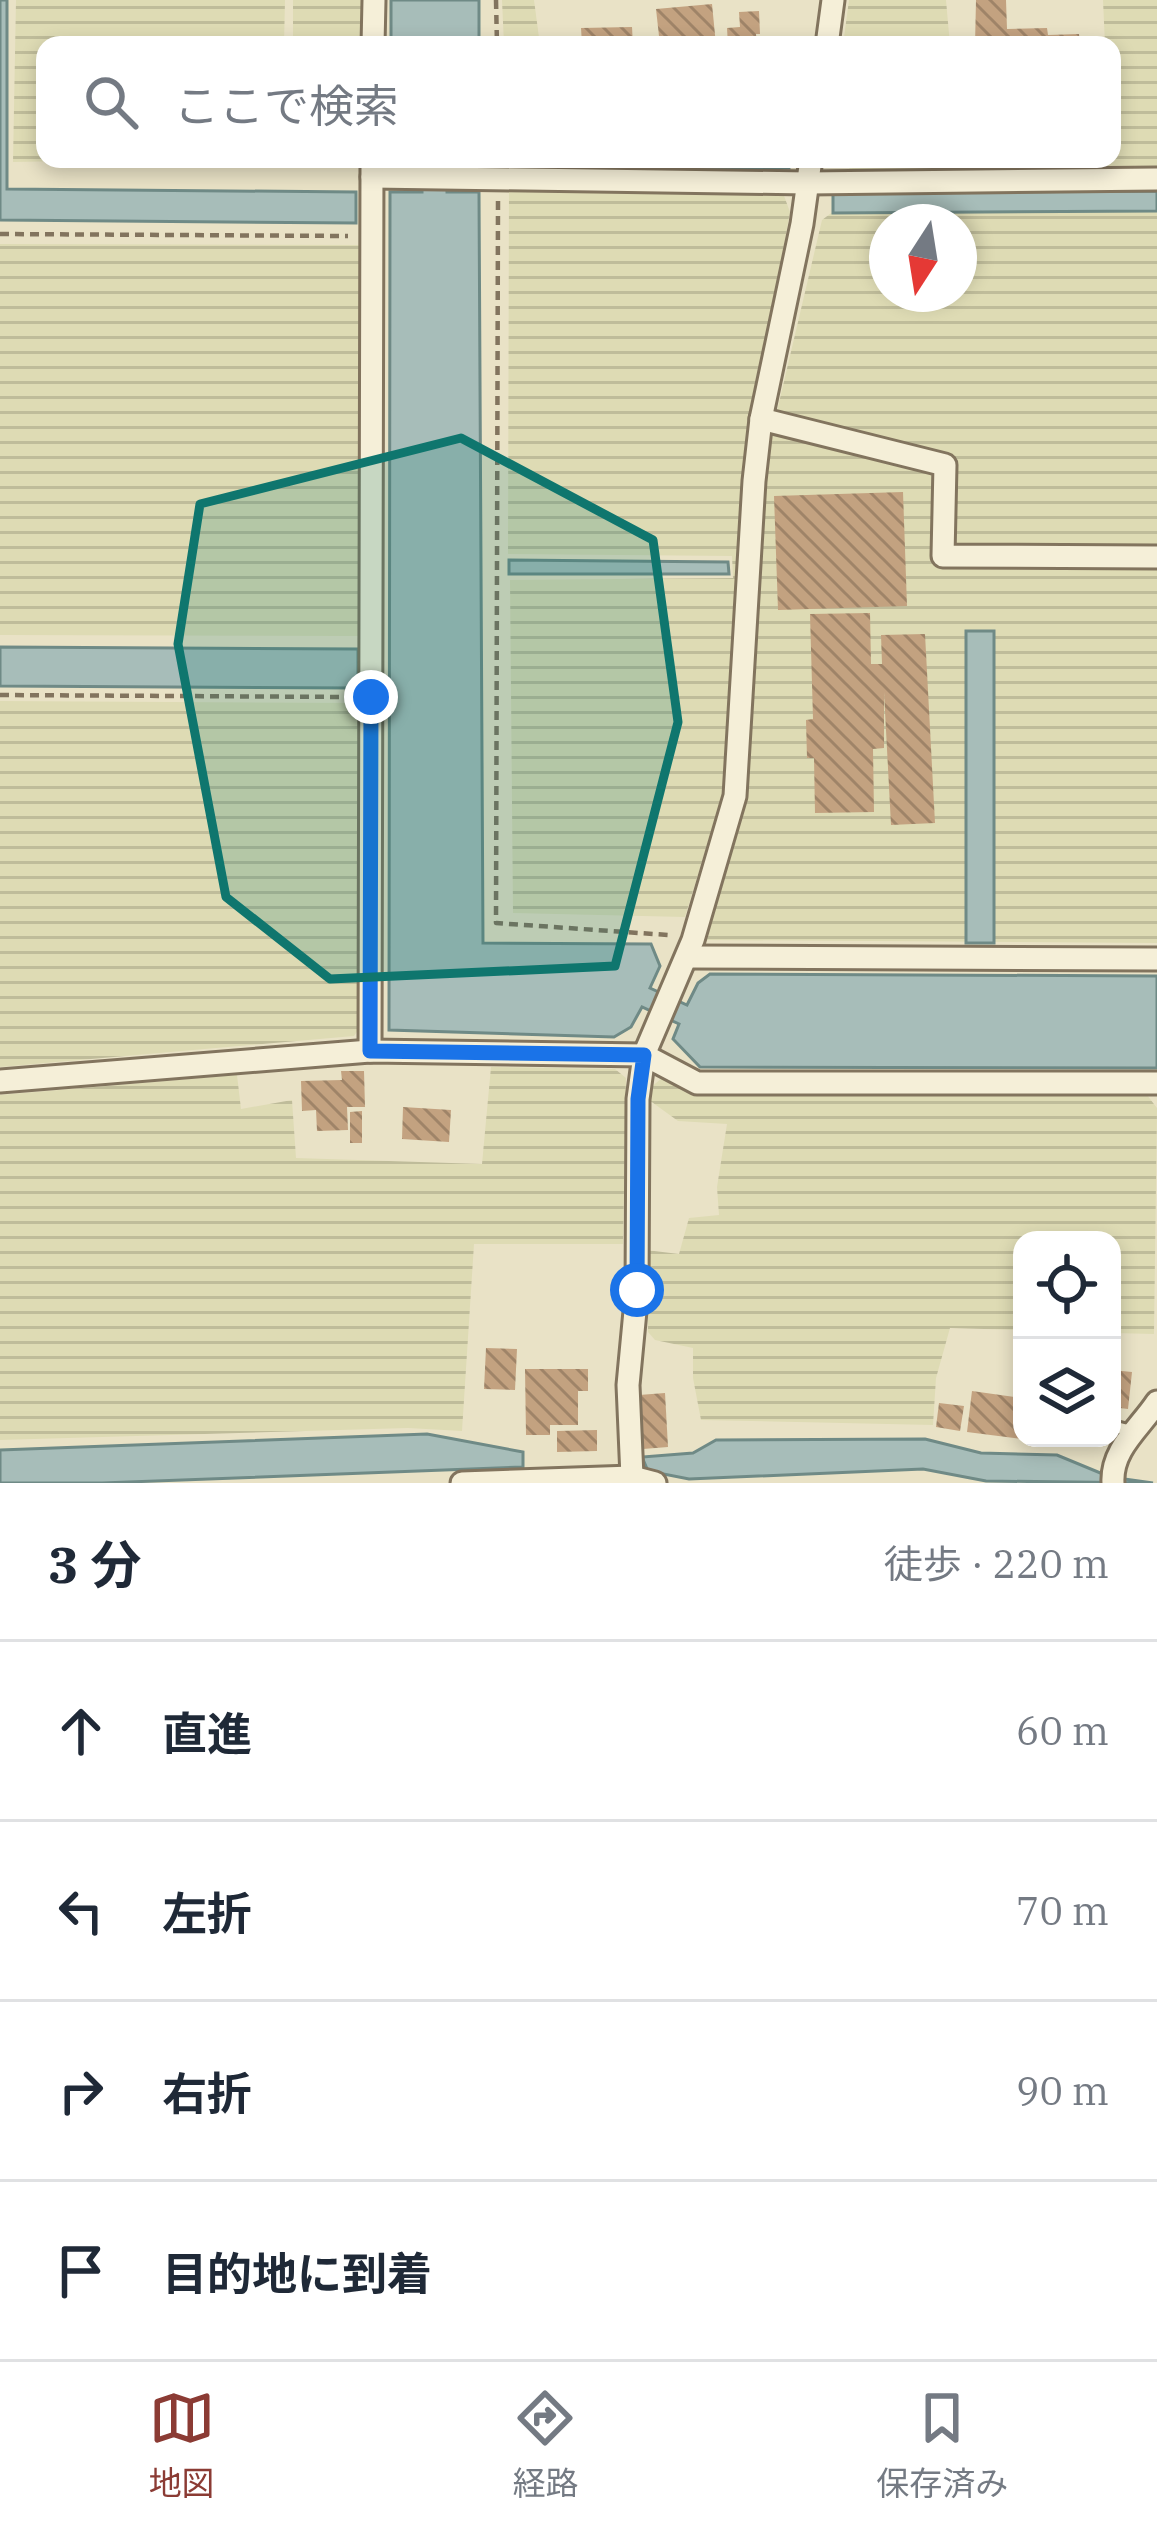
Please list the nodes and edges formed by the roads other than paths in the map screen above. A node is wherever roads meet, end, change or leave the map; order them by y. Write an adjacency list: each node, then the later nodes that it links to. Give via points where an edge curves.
1 (374, 0): 3 (street)
2 (833, 0): 4 (street)
3 (373, 36)
4 (828, 36)
5 (372, 168): 8 (street, via 417,176); 13 (street)
6 (810, 168): 8 (street)
7 (1157, 179): 8 (street)
8 (808, 182): 9 (street)
9 (761, 419): 10 (street, via 945,465 943,556); 11 (street, via 735,796)
10 (1157, 556)
11 (690, 948): 12 (street); 14 (street)
12 (1157, 959)
13 (370, 1051): 14 (street); 15 (street)
14 (644, 1055): 16 (street, via 697,1083); 19 (street, via 628,1385)
15 (0, 1082)
16 (1157, 1082)
17 (1157, 1402): 18 (street)
18 (1122, 1429): 20 (street)
19 (632, 1478): 21 (street); 23 (street)
20 (1113, 1478)
21 (603, 1481): 22 (street)
22 (463, 1483)
23 (655, 1483)

